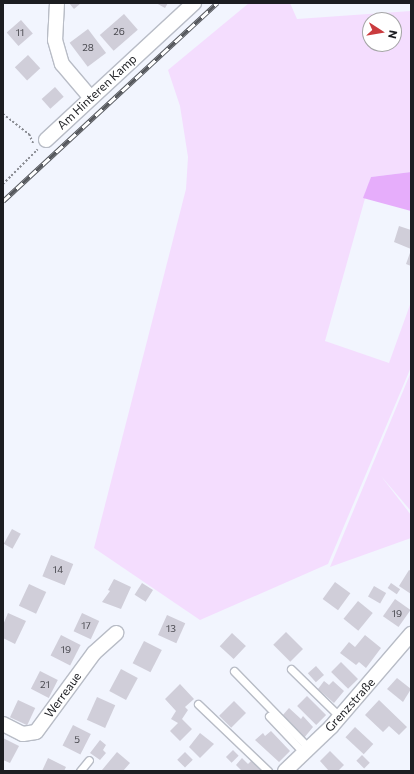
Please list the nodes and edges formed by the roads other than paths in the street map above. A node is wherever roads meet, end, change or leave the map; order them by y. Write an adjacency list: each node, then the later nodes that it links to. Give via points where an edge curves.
1 (57, 3): 3 (street, via 55,40 62,64)
2 (194, 3): 3 (street, Am Hinteren Kamp)
3 (90, 98): 4 (street, Am Hinteren Kamp)
4 (46, 140)
5 (116, 633): 12 (street, Werreaue, via 94,653 36,732 23,734)
6 (411, 634): 11 (street, Grenzstraße)
7 (291, 669): 11 (lane)
8 (234, 671): 13 (lane)
9 (198, 704): 16 (lane)
10 (269, 716): 13 (lane)
11 (340, 717): 13 (street, Grenzstraße)
12 (3, 724)
13 (306, 750): 17 (street, Grenzstraße)
14 (89, 760): 15 (lane)
15 (80, 771)
16 (268, 771)
17 (285, 771)

